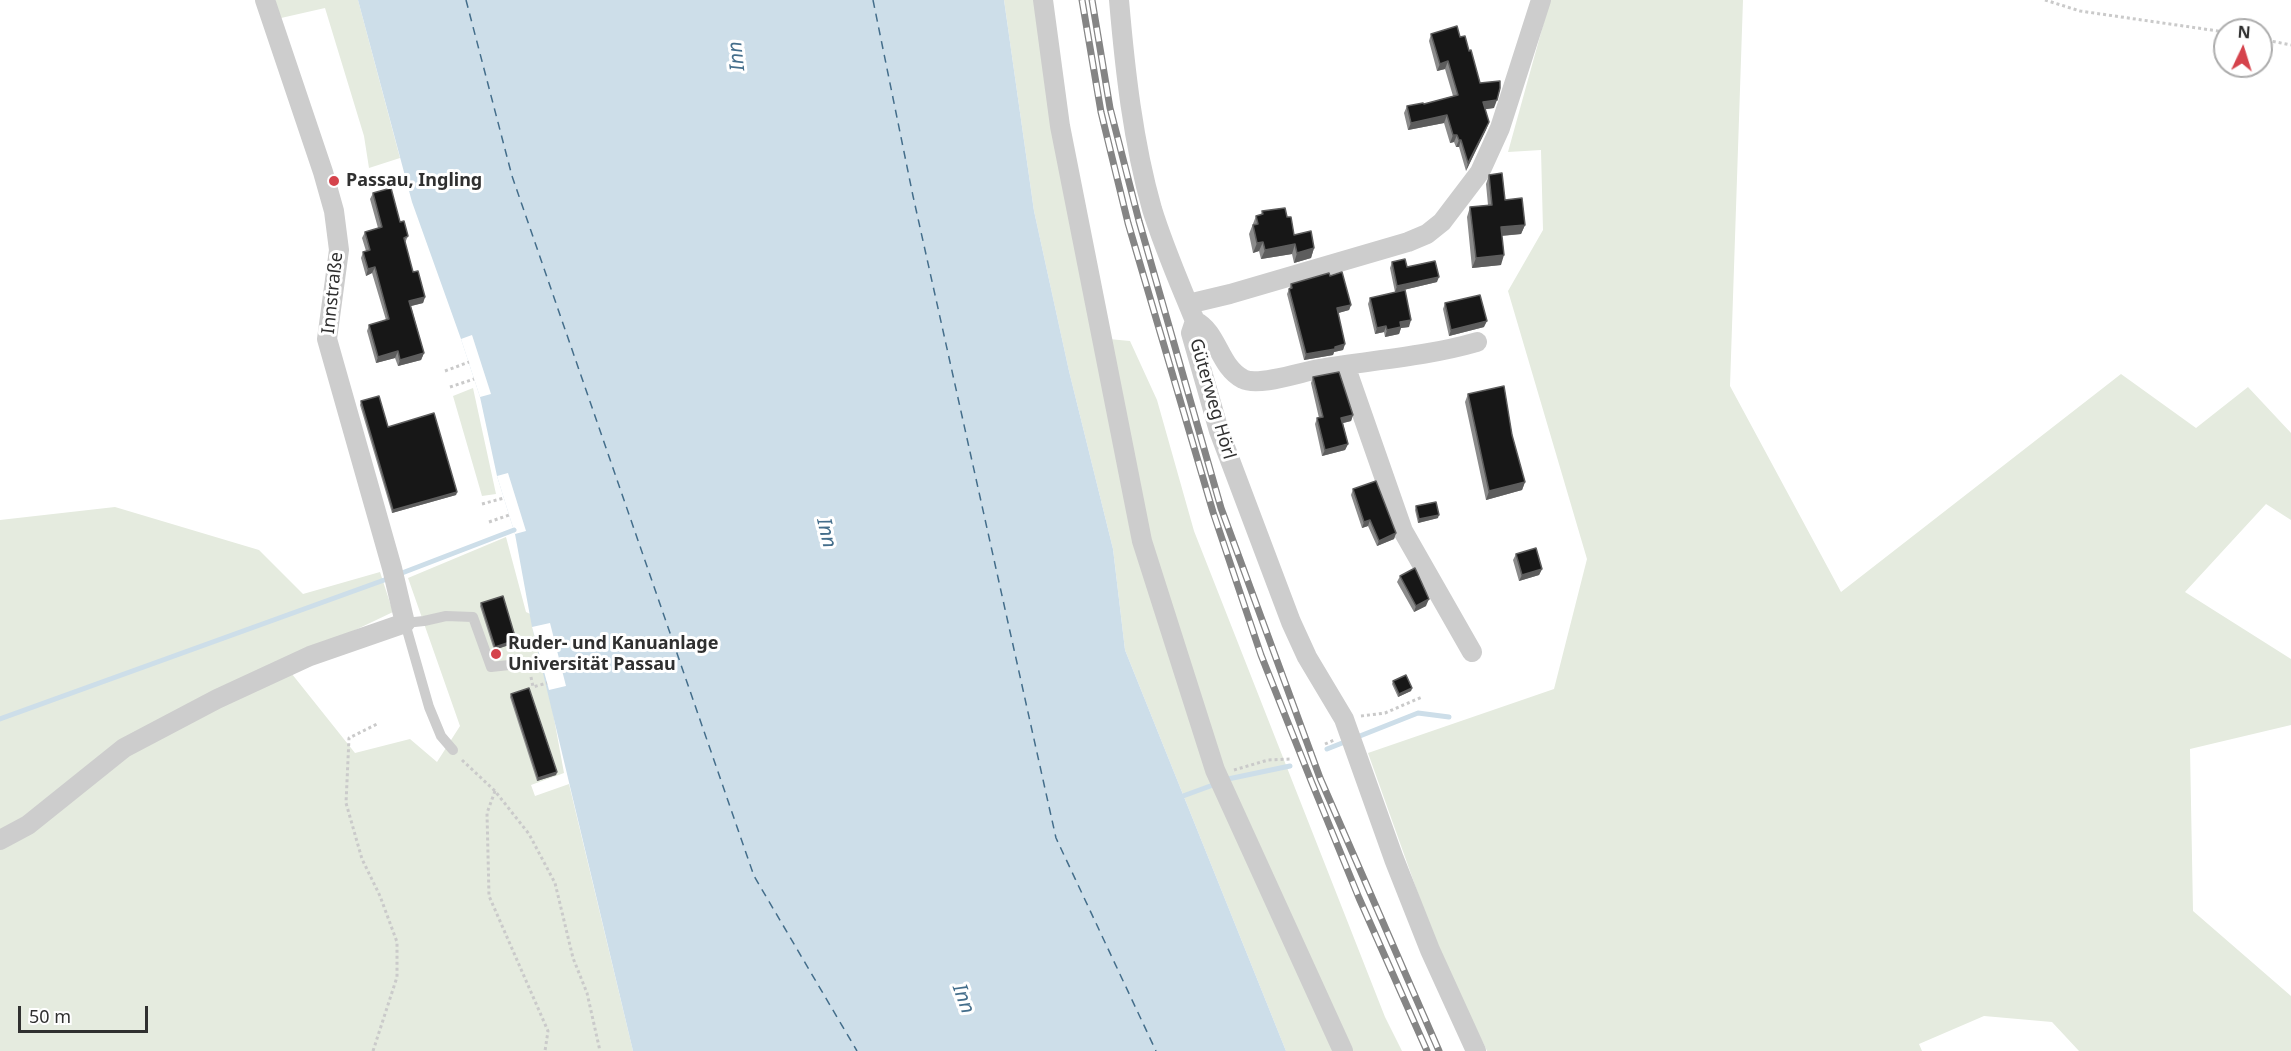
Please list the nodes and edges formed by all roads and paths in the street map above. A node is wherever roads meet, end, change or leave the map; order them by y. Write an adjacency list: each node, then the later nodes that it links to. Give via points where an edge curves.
1 (265, 0): 20 (street, Innstraße, via 334,211 339,250 327,339)
2 (1042, 0): 30 (street, via 1060,126 1142,541)
3 (1119, 0): 9 (street, Güterweg Hörl, via 1134,127 1152,207)
4 (1541, 0): 9 (street, via 1500,128 1480,172 1442,222 1408,242 1230,294)
5 (2045, 0): 6 (path, via 2080,11)
6 (2213, 30)
7 (2273, 41): 8 (path)
8 (2291, 45)
9 (1191, 313): 12 (street, via 1204,326 1225,363 1246,381); 26 (street, Güterweg Hörl, via 1191,333 1219,431 1266,558 1307,657)
10 (1477, 342): 12 (street)
11 (469, 362): 13 (path)
12 (1345, 366): 21 (street, via 1403,531)
13 (445, 370)
14 (474, 379): 15 (path)
15 (450, 387)
16 (504, 498): 17 (path)
17 (482, 504)
18 (509, 516): 19 (path)
19 (489, 522)
20 (405, 622): 22 (lane, via 473,617 491,667); 28 (lane, via 429,707 441,736); 32 (street, via 310,656 124,748 28,825)
21 (1472, 652)
22 (527, 663)
23 (547, 683): 24 (path)
24 (533, 687)
25 (1422, 697): 26 (path, via 1385,713)
26 (1344, 719): 37 (street, Güterweg Hörl, via 1430,950)
27 (377, 724): 33 (path, via 350,738 346,803 362,859 397,942 397,977)
28 (453, 750): 31 (path)
29 (1291, 759): 30 (path, via 1268,760)
30 (1218, 775): 36 (street)
31 (495, 791): 34 (path, via 487,813 489,896 548,1031); 35 (path, via 529,834 555,883)
32 (0, 840)
33 (373, 1051)
34 (545, 1051)
35 (600, 1051)
36 (1342, 1051)
37 (1476, 1051)

